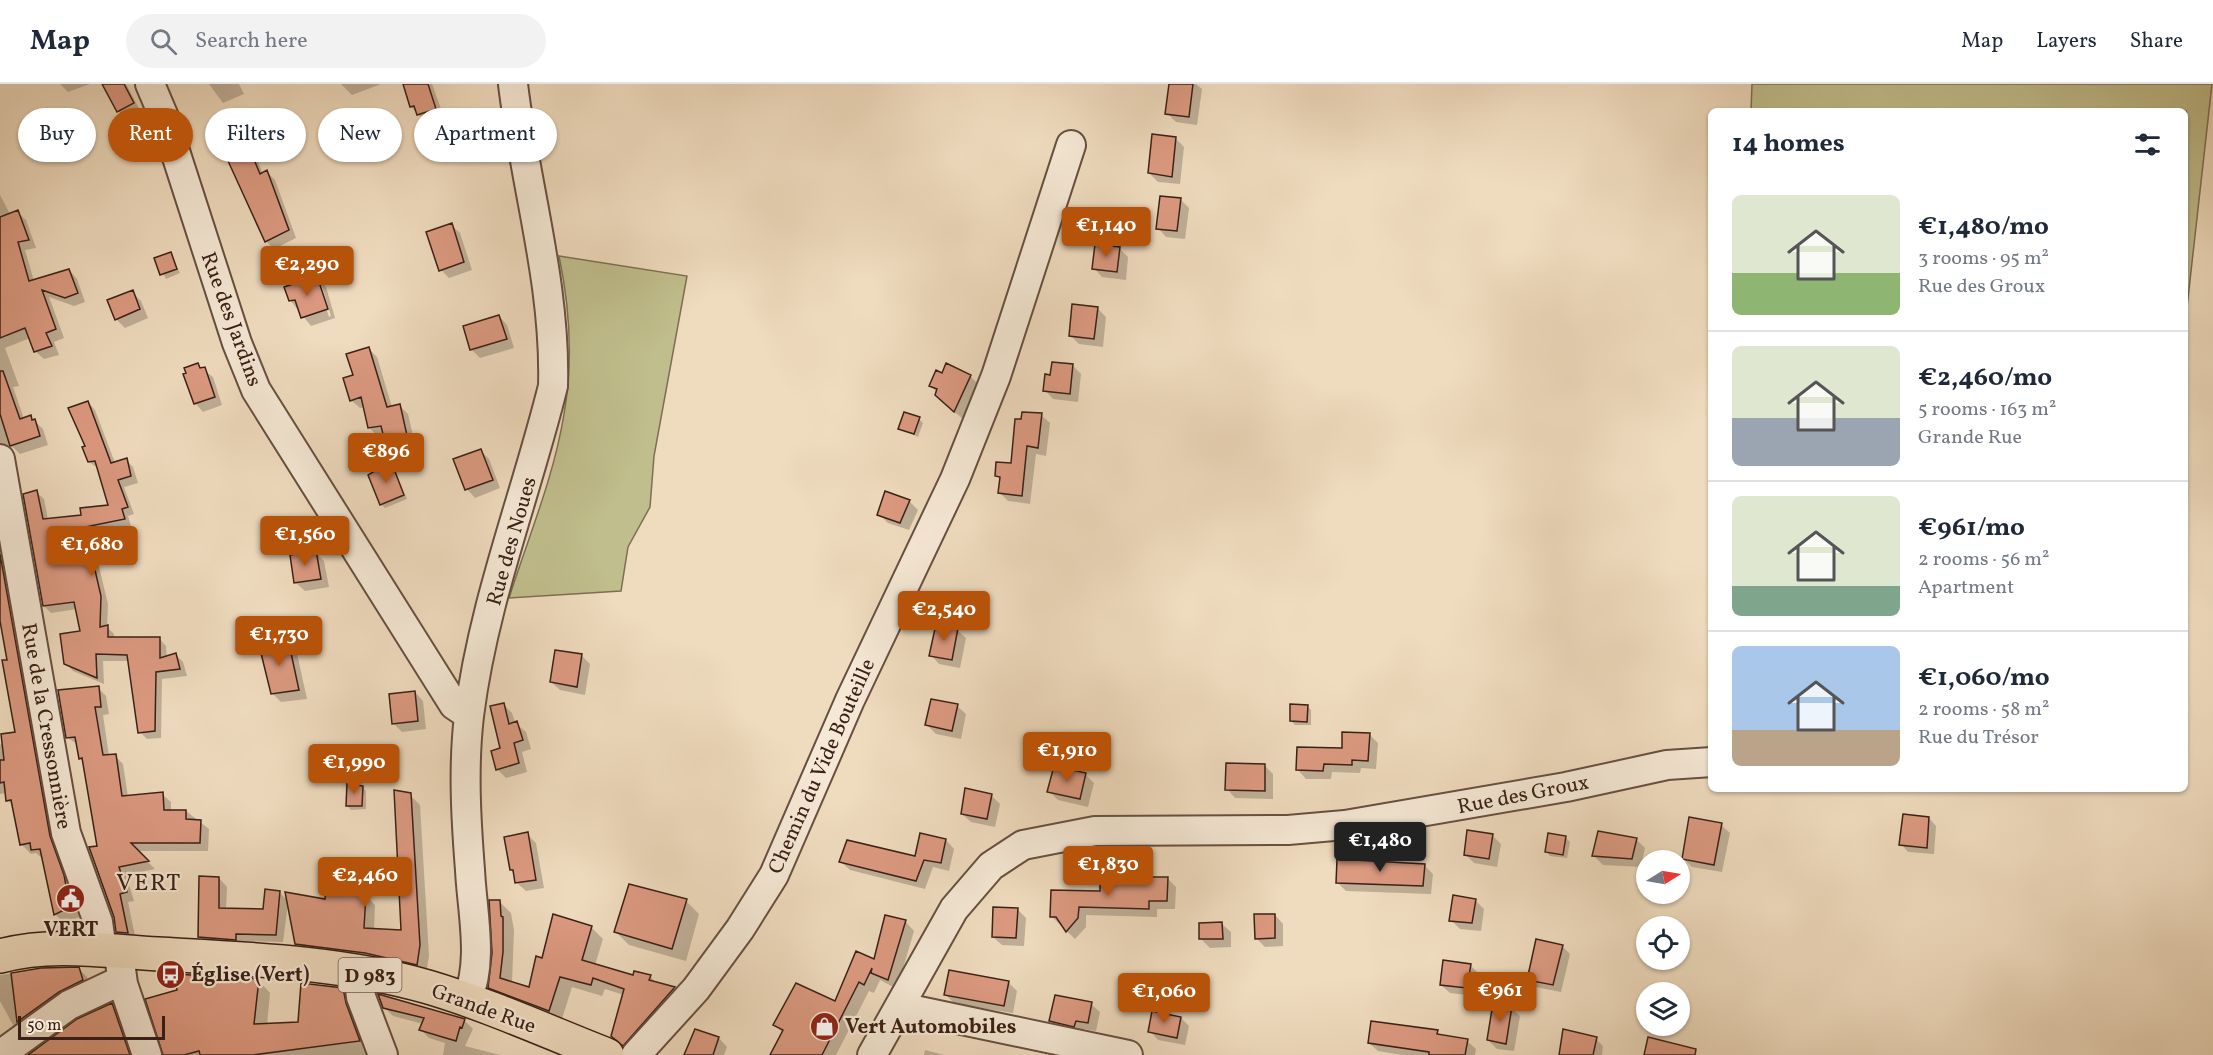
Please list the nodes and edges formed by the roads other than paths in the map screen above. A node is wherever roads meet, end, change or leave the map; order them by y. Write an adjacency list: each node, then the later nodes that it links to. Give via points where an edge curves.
1 (150, 84): 5 (street, Rue des Jardins, via 256,390 454,705)
2 (513, 84): 5 (street, Rue des Noues, via 550,303 553,386 487,627)
3 (1071, 145): 16 (street, Chemin du Vide Bouteille, via 996,376 955,479 850,700 774,875 696,989)
4 (0, 459): 8 (street, Rue de la Cressonnière, via 66,833)
5 (469, 715): 10 (street, Rue des Noues, via 466,816 476,969)
6 (1708, 762): 11 (street, Rue des Groux, via 1667,765 1566,787 1345,825 1288,830 1095,831 1023,845 991,866 954,909)
7 (0, 956): 8 (main road, Grande Rue / D 983, via 40,947)
8 (115, 960): 9 (main road, Grande Rue / D 983, via 242,959); 12 (street, via 69,1005); 13 (street, Rue de la Cressonnière)
9 (358, 973): 10 (main road, Grande Rue / D 983, via 428,987); 14 (street, via 361,997)
10 (467, 1000): 15 (main road, Grande Rue / D 983)
11 (900, 1007): 17 (street, Rue des Groux); 18 (street)
12 (0, 1055)
13 (147, 1055)
14 (383, 1055)
15 (607, 1055)
16 (636, 1055)
17 (872, 1055)
18 (1128, 1055)

